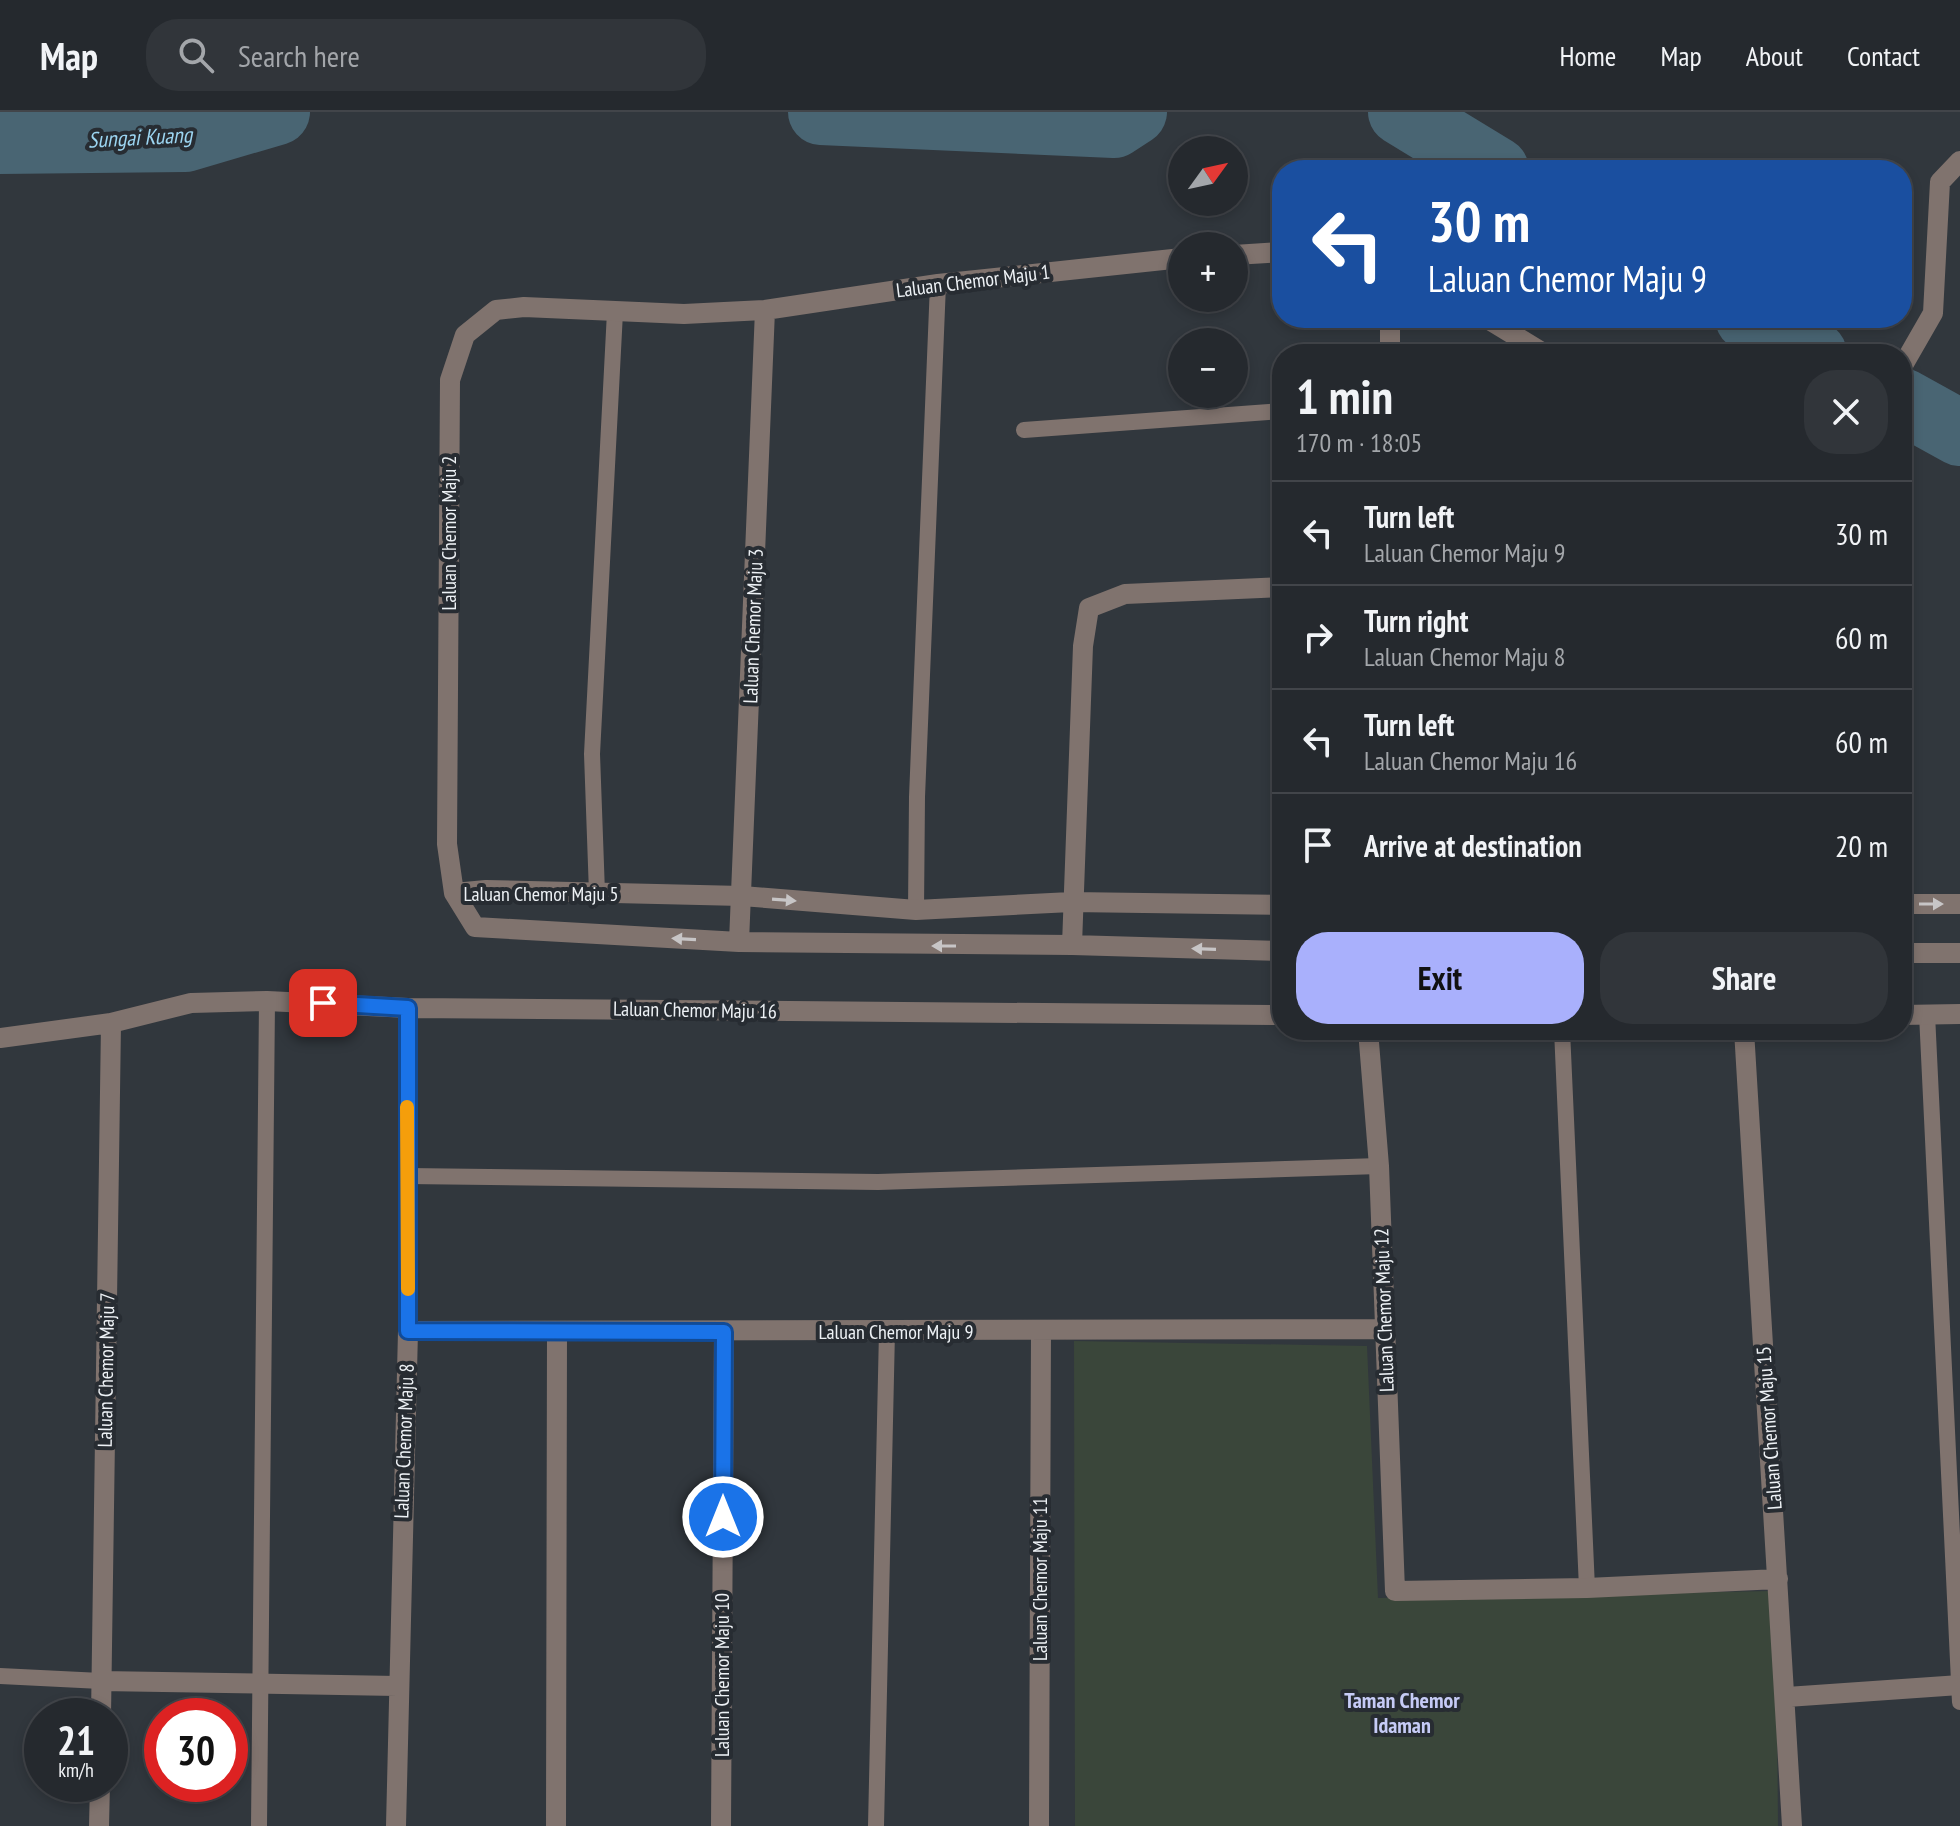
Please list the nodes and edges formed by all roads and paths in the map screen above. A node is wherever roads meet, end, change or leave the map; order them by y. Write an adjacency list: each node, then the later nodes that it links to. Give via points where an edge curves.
1 (1960, 161): 10 (street, via 1940,182 1933,313)
2 (1272, 253): 3 (street)
3 (1248, 254)
4 (1168, 259): 5 (street, Laluan Chemor Maju 1)
5 (938, 284): 6 (street, Laluan Chemor Maju 1); 21 (lane)
6 (765, 310): 7 (street, Laluan Chemor Maju 1); 16 (street, Laluan Chemor Maju 3)
7 (615, 312): 14 (street, Laluan Chemor Maju 2, via 496,310 465,335 450,380 447,844); 15 (lane, via 592,754)
8 (1502, 328): 9 (street)
9 (1529, 344)
10 (1912, 350)
11 (1272, 412): 12 (lane)
12 (1024, 430)
13 (1272, 587): 17 (street, via 1125,594 1089,608)
14 (454, 893): 15 (street, Laluan Chemor Maju 5); 22 (street, Laluan Chemor Maju 5, one-way to 14, via 475,927)
15 (597, 893): 16 (street, Laluan Chemor Maju 5)
16 (742, 896): 21 (street, Laluan Chemor Maju 5, one-way to 21); 22 (street, Laluan Chemor Maju 3)
17 (1071, 902): 20 (street, Laluan Chemor Maju 5); 21 (street, Laluan Chemor Maju 5); 23 (street)
18 (1912, 904): 19 (street, one-way to 19)
19 (1960, 904)
20 (1272, 905)
21 (916, 910)
22 (739, 942): 23 (street, Laluan Chemor Maju 5, one-way to 22)
23 (1072, 945): 24 (street, Laluan Chemor Maju 5, one-way to 23)
24 (1272, 951)
25 (1912, 953): 26 (street)
26 (1960, 953)
27 (267, 1001): 28 (street, Laluan Chemor Maju 16); 33 (street, Laluan Chemor Maju 16, via 191,1003); 50 (lane)
28 (408, 1008): 31 (street, Laluan Chemor Maju 16); 39 (street, Laluan Chemor Maju 8)
29 (1927, 1014): 30 (street); 32 (street); 51 (lane)
30 (1960, 1014)
31 (1272, 1015)
32 (1912, 1015)
33 (111, 1023): 34 (street, Laluan Chemor Maju 16); 49 (street, Laluan Chemor Maju 7)
34 (0, 1038)
35 (1369, 1040): 38 (street, Laluan Chemor Maju 12)
36 (1562, 1040): 47 (lane)
37 (1745, 1040): 46 (street, Laluan Chemor Maju 15)
38 (1379, 1166): 39 (lane, via 878,1182); 40 (street, Laluan Chemor Maju 12)
39 (407, 1176): 41 (street, Laluan Chemor Maju 8)
40 (1385, 1329): 44 (street, Laluan Chemor Maju 9); 47 (street, Laluan Chemor Maju 12, via 1395,1591)
41 (408, 1331): 45 (street, Laluan Chemor Maju 9); 52 (street, Laluan Chemor Maju 8)
42 (887, 1331): 43 (street, Laluan Chemor Maju 9); 44 (street, Laluan Chemor Maju 9); 62 (lane)
43 (724, 1332): 45 (street, Laluan Chemor Maju 9); 61 (street, Laluan Chemor Maju 10)
44 (1041, 1332): 63 (street, Laluan Chemor Maju 11)
45 (557, 1333): 60 (street)
46 (1778, 1579): 47 (street); 53 (street, Laluan Chemor Maju 15)
47 (1587, 1588)
48 (0, 1676): 49 (lane)
49 (101, 1681): 50 (street); 54 (street, Laluan Chemor Maju 7)
50 (260, 1682): 52 (street); 58 (lane)
51 (1960, 1685): 53 (street); 55 (lane)
52 (397, 1686): 59 (street, Laluan Chemor Maju 8)
53 (1787, 1697): 64 (street, Laluan Chemor Maju 15)
54 (101, 1698)
55 (1960, 1702)
56 (100, 1802): 57 (street)
57 (99, 1826)
58 (259, 1826)
59 (396, 1826)
60 (556, 1826)
61 (721, 1826)
62 (876, 1826)
63 (1039, 1826)
64 (1792, 1826)

